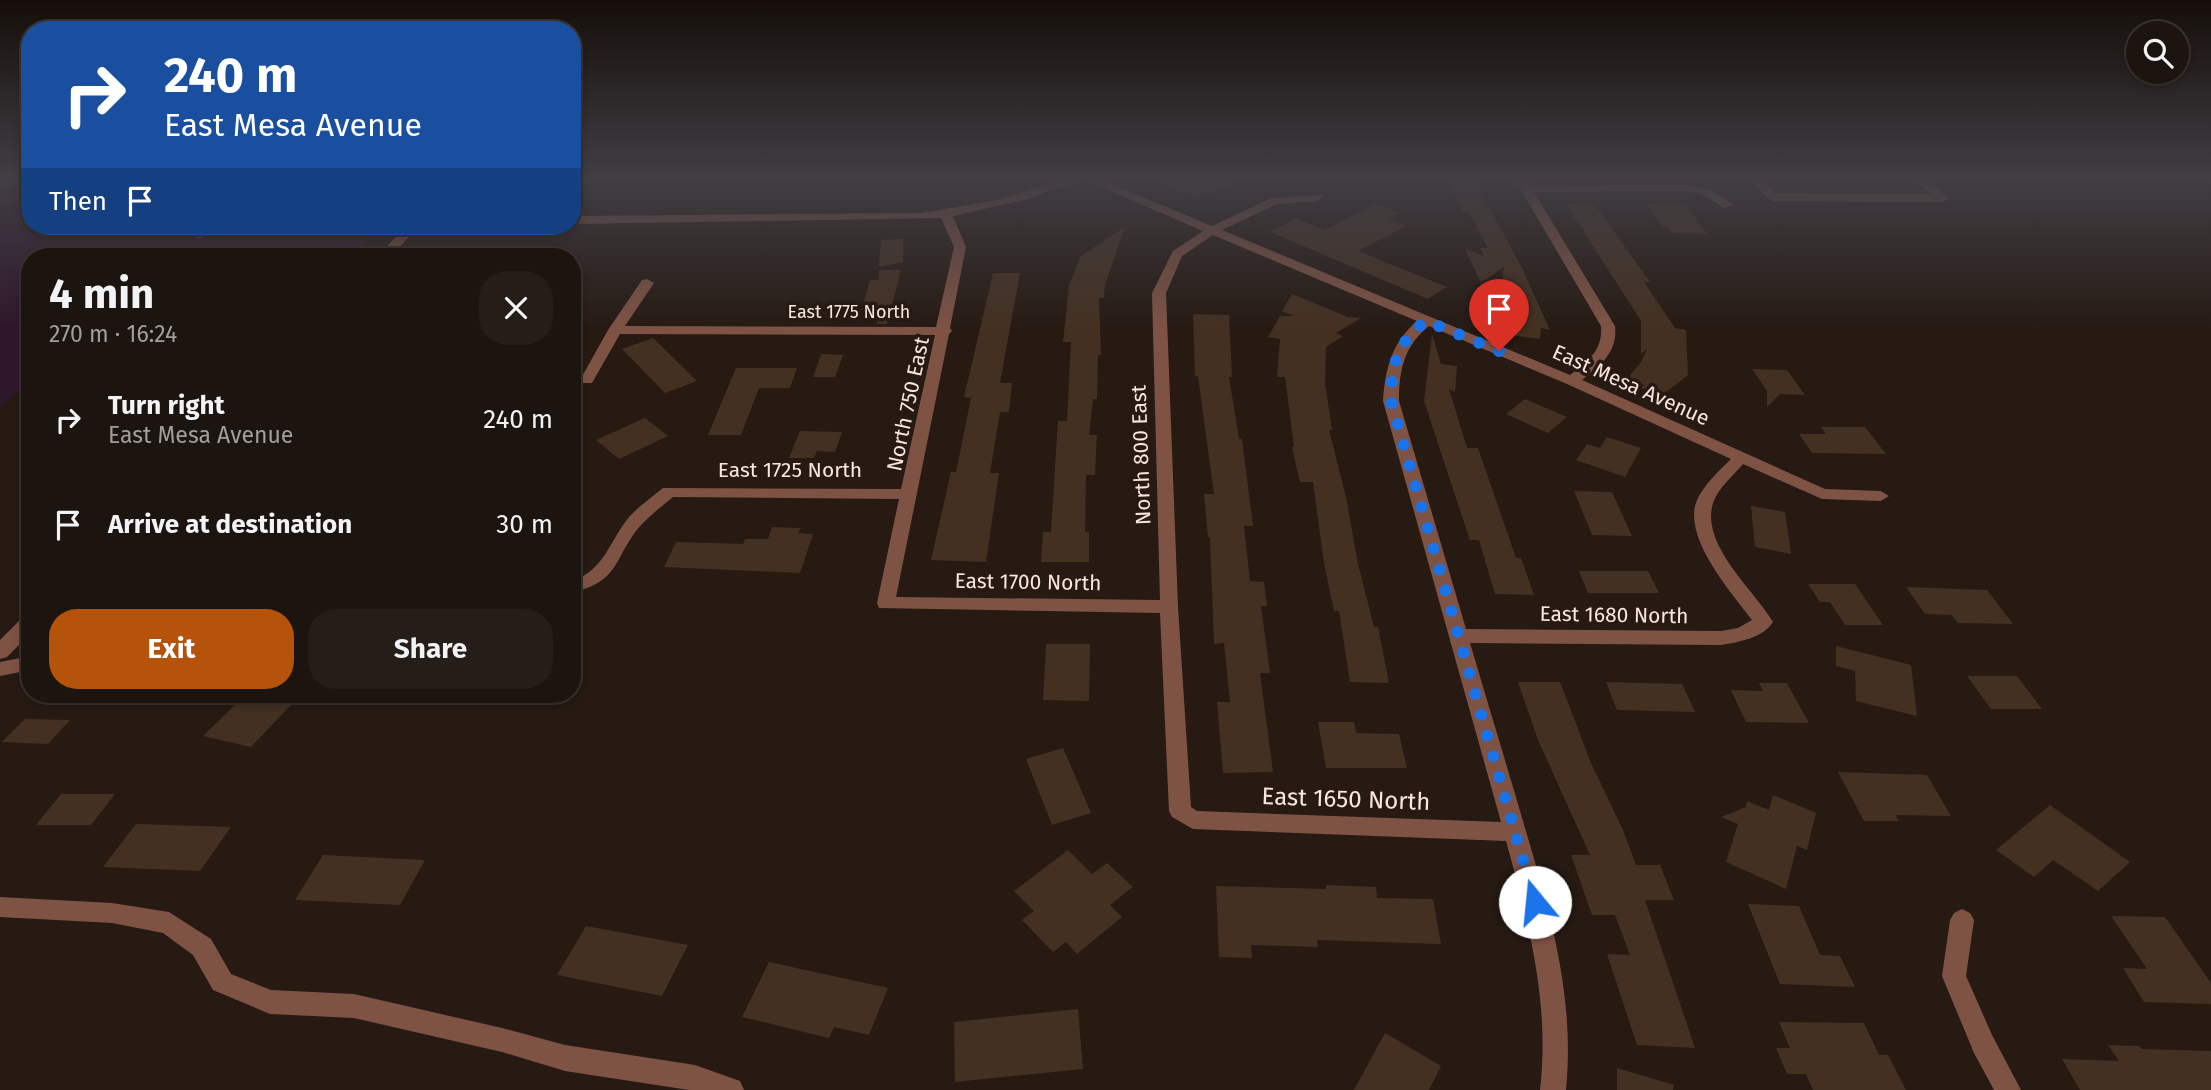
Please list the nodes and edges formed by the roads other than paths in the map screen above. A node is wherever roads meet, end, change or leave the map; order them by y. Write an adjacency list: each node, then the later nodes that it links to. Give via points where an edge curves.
1 (952, 229): 9 (street, North 750 East, via 960,247)
2 (1550, 229): 11 (street, via 1601,311 1611,338 1609,349)
3 (1212, 230): 7 (street, East Mesa Avenue); 17 (street, North 800 East, via 1177,254 1159,293)
4 (404, 235): 5 (street)
5 (392, 248)
6 (647, 283): 8 (street)
7 (1426, 321): 11 (street, East Mesa Avenue); 19 (street, via 1414,330 1394,361 1391,401)
8 (615, 330): 9 (street, East 1775 North); 10 (street)
9 (945, 331): 13 (street, North 750 East)
10 (587, 380)
11 (1572, 381): 12 (street, East Mesa Avenue)
12 (1740, 458): 14 (street, East Mesa Avenue, via 1822,494); 19 (street, East 1680 North, via 1713,488 1703,507 1703,528 1764,622 1743,634 1721,638)
13 (910, 494): 15 (street, East 1725 North, via 669,492 634,522 607,568); 16 (street, North 750 East)
14 (1881, 496)
15 (581, 585)
16 (886, 603): 17 (street, East 1700 North)
17 (1169, 607): 23 (street, North 800 East)
18 (21, 631): 20 (street)
19 (1460, 636): 24 (street)
20 (0, 652)
21 (21, 665): 22 (street)
22 (0, 669)
23 (1180, 811): 24 (street, East 1650 North, via 1193,820)
24 (1513, 832): 28 (street, via 1542,926 1554,984)
25 (0, 907): 27 (street, via 112,913 169,923 202,947 222,982 270,1002 354,1006 565,1058 695,1079)
26 (1962, 920): 29 (street, via 1954,976)
27 (731, 1090)
28 (1553, 1090)
29 (2008, 1090)

